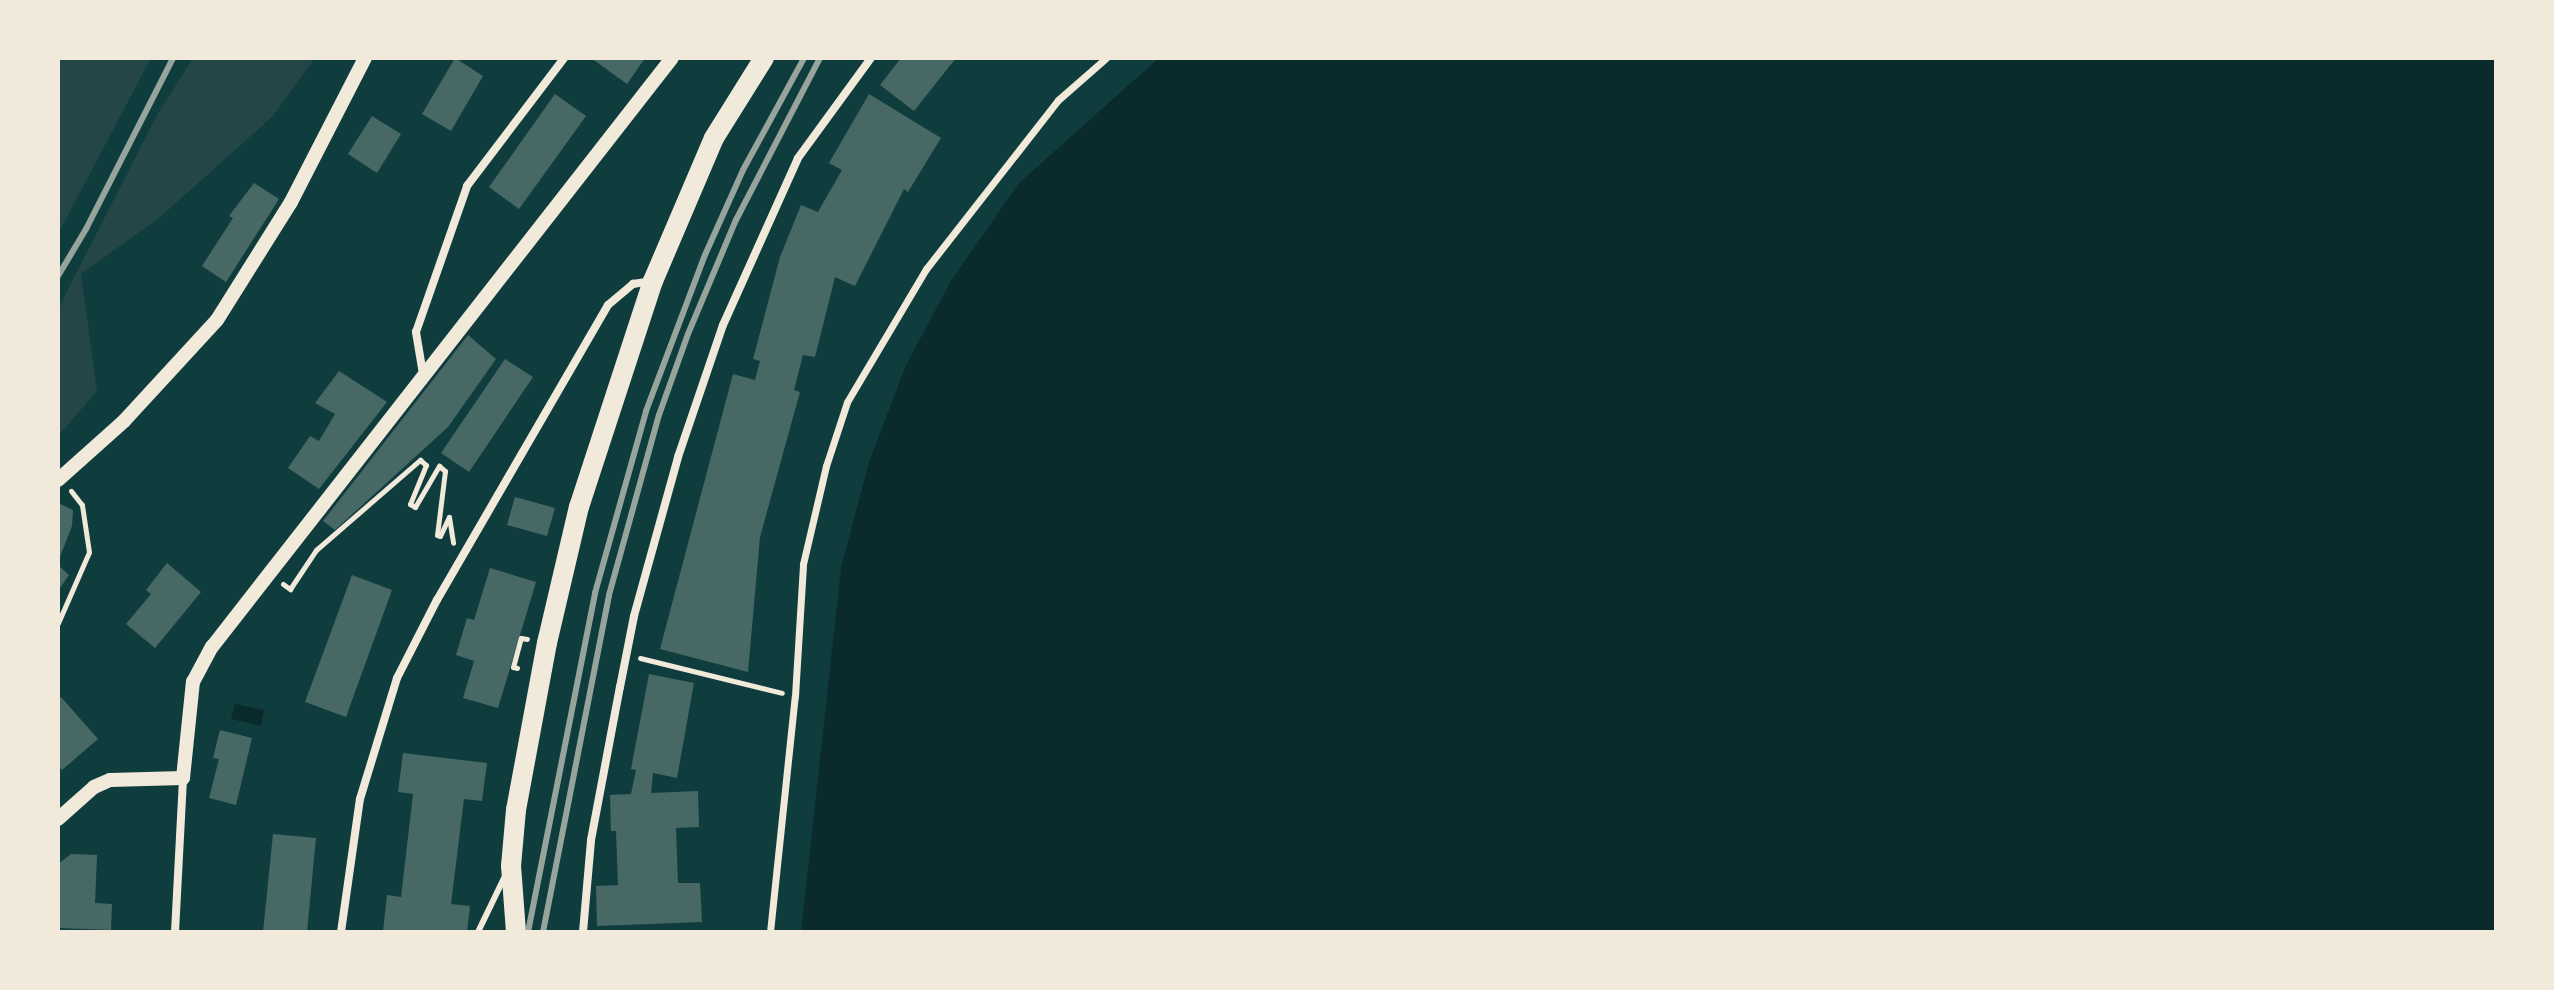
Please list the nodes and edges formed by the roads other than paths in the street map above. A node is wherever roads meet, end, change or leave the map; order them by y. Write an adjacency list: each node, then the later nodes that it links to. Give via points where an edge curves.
1 (365, 58): 9 (street, via 291,202 217,320 124,421)
2 (564, 58): 8 (street, via 467,186 416,332)
3 (672, 58): 8 (street)
4 (764, 58): 7 (main road, via 714,138)
5 (871, 58): 17 (street, via 798,158 723,325 658,525 626,654 591,840)
6 (1106, 58): 18 (street, via 1058,100 926,269 847,402 803,564)
7 (653, 281): 12 (main road, via 601,431 560,585 516,810); 14 (street, via 633,284 608,305 397,678 373,749 348,864)
8 (423, 374): 10 (street, via 196,673)
9 (58, 481)
10 (183, 778): 11 (street, via 110,780); 13 (street)
11 (58, 819)
12 (511, 866): 15 (lane); 16 (main road)
13 (175, 932)
14 (341, 932)
15 (478, 932)
16 (516, 932)
17 (583, 932)
18 (770, 932)

